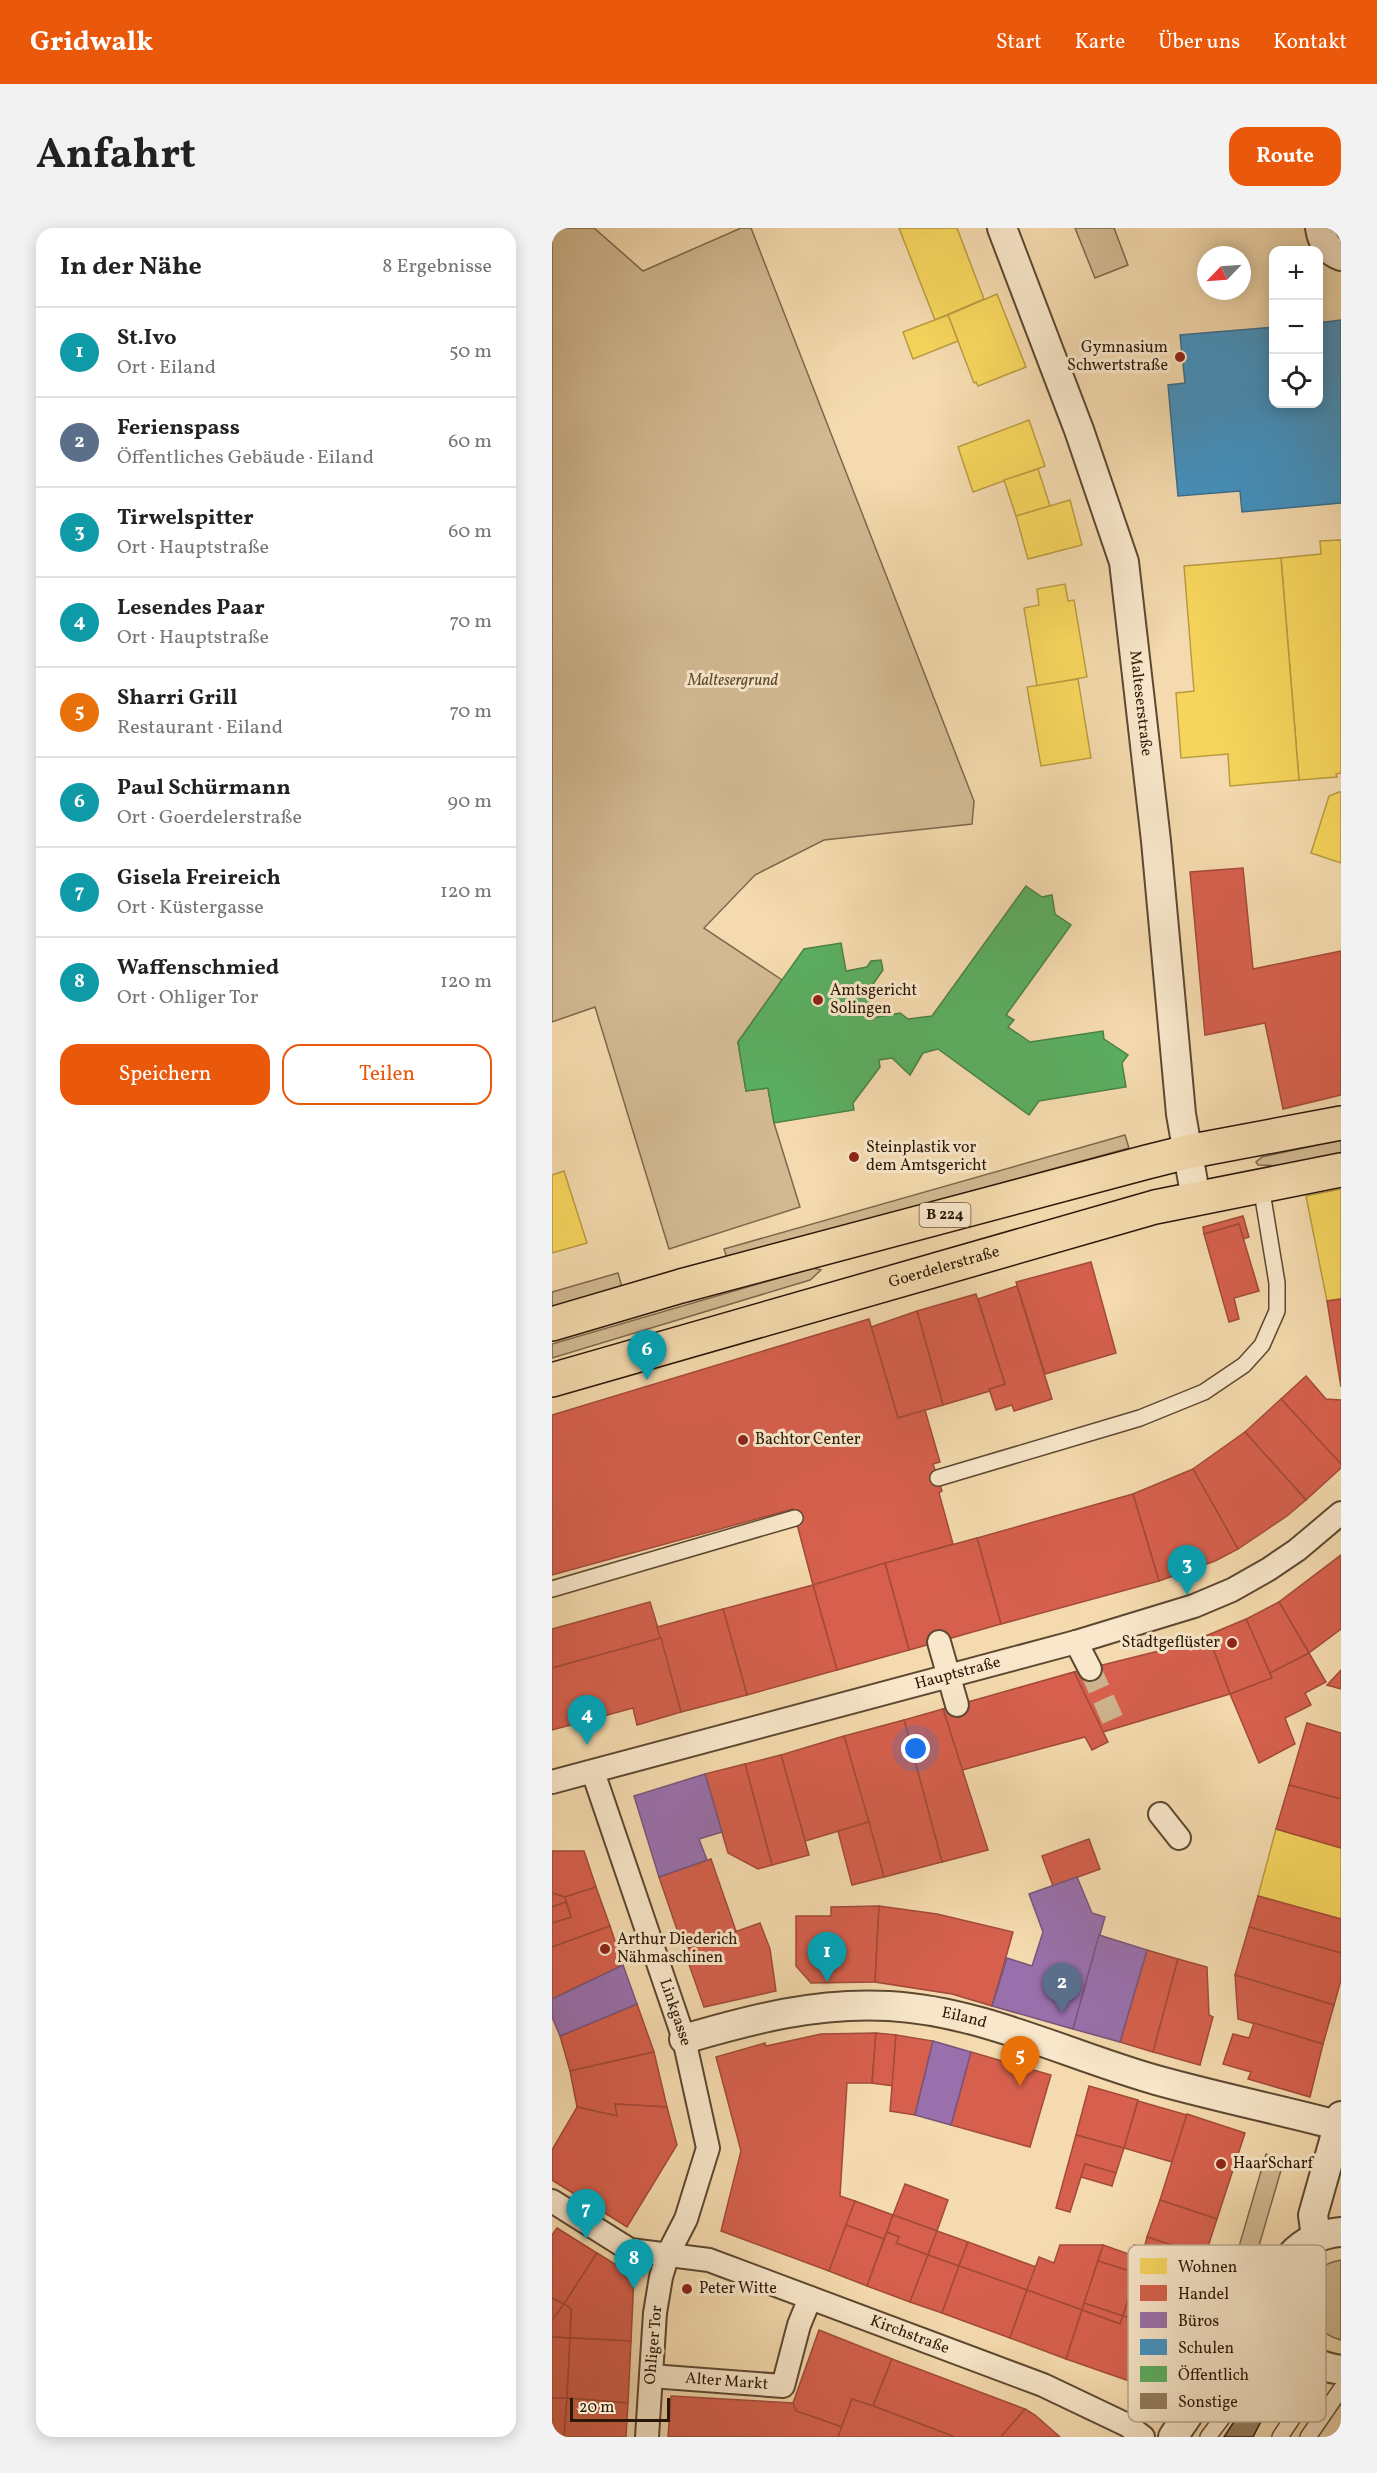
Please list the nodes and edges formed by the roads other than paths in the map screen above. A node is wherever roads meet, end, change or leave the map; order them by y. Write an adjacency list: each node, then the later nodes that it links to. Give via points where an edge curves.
1 (1002, 228): 3 (street, Malteserstraße, via 1079,430 1124,562)
2 (1341, 1123): 3 (main road, B 224)
3 (1187, 1152): 6 (street, Malteserstraße); 7 (main road, B 224)
4 (1341, 1170): 5 (main road, Goerdelerstraße)
5 (1261, 1186): 6 (main road, Goerdelerstraße); 9 (lane, via 1278,1283 1277,1311 1262,1345 1244,1365 1204,1392 1140,1418)
6 (1196, 1199): 8 (main road, Goerdelerstraße, via 1155,1207)
7 (552, 1324)
8 (552, 1380)
9 (938, 1478)
10 (1341, 1513): 14 (street, Hauptstraße, via 1297,1550 1232,1590 1194,1606)
11 (795, 1518): 12 (lane)
12 (552, 1588)
13 (939, 1642): 16 (street)
14 (1076, 1642): 15 (street); 16 (street, Hauptstraße)
15 (1090, 1669)
16 (948, 1675): 17 (street); 18 (street, Hauptstraße)
17 (957, 1706)
18 (593, 1772): 19 (street, Hauptstraße); 22 (street, Linkgasse)
19 (552, 1782)
20 (1160, 1814): 21 (street)
21 (1179, 1838)
22 (684, 2039): 23 (street, Eiland, via 789,2011 889,2006 914,2009 1006,2023 1156,2080); 27 (street, Linkgasse, via 708,2148 686,2219)
23 (1340, 2123): 25 (street, via 1312,2215)
24 (552, 2201): 27 (street, Kirchstraße, via 630,2250)
25 (1328, 2234): 26 (street)
26 (1303, 2245)
27 (668, 2254): 28 (street, Kirchstraße, via 709,2260); 29 (street, Ohliger Tor, via 655,2313)
28 (810, 2298): 29 (street, Alter Markt, via 783,2386); 37 (street, Kirchstraße, via 1043,2385 1127,2425)
29 (651, 2376): 36 (street, Ohliger Tor)
30 (1336, 2376): 31 (lane)
31 (1326, 2398)
32 (1183, 2422): 38 (street)
33 (1219, 2422): 39 (lane)
34 (1294, 2422): 40 (lane)
35 (1315, 2422): 41 (lane)
36 (647, 2437)
37 (1143, 2437)
38 (1173, 2437)
39 (1208, 2437)
40 (1280, 2437)
41 (1308, 2437)

